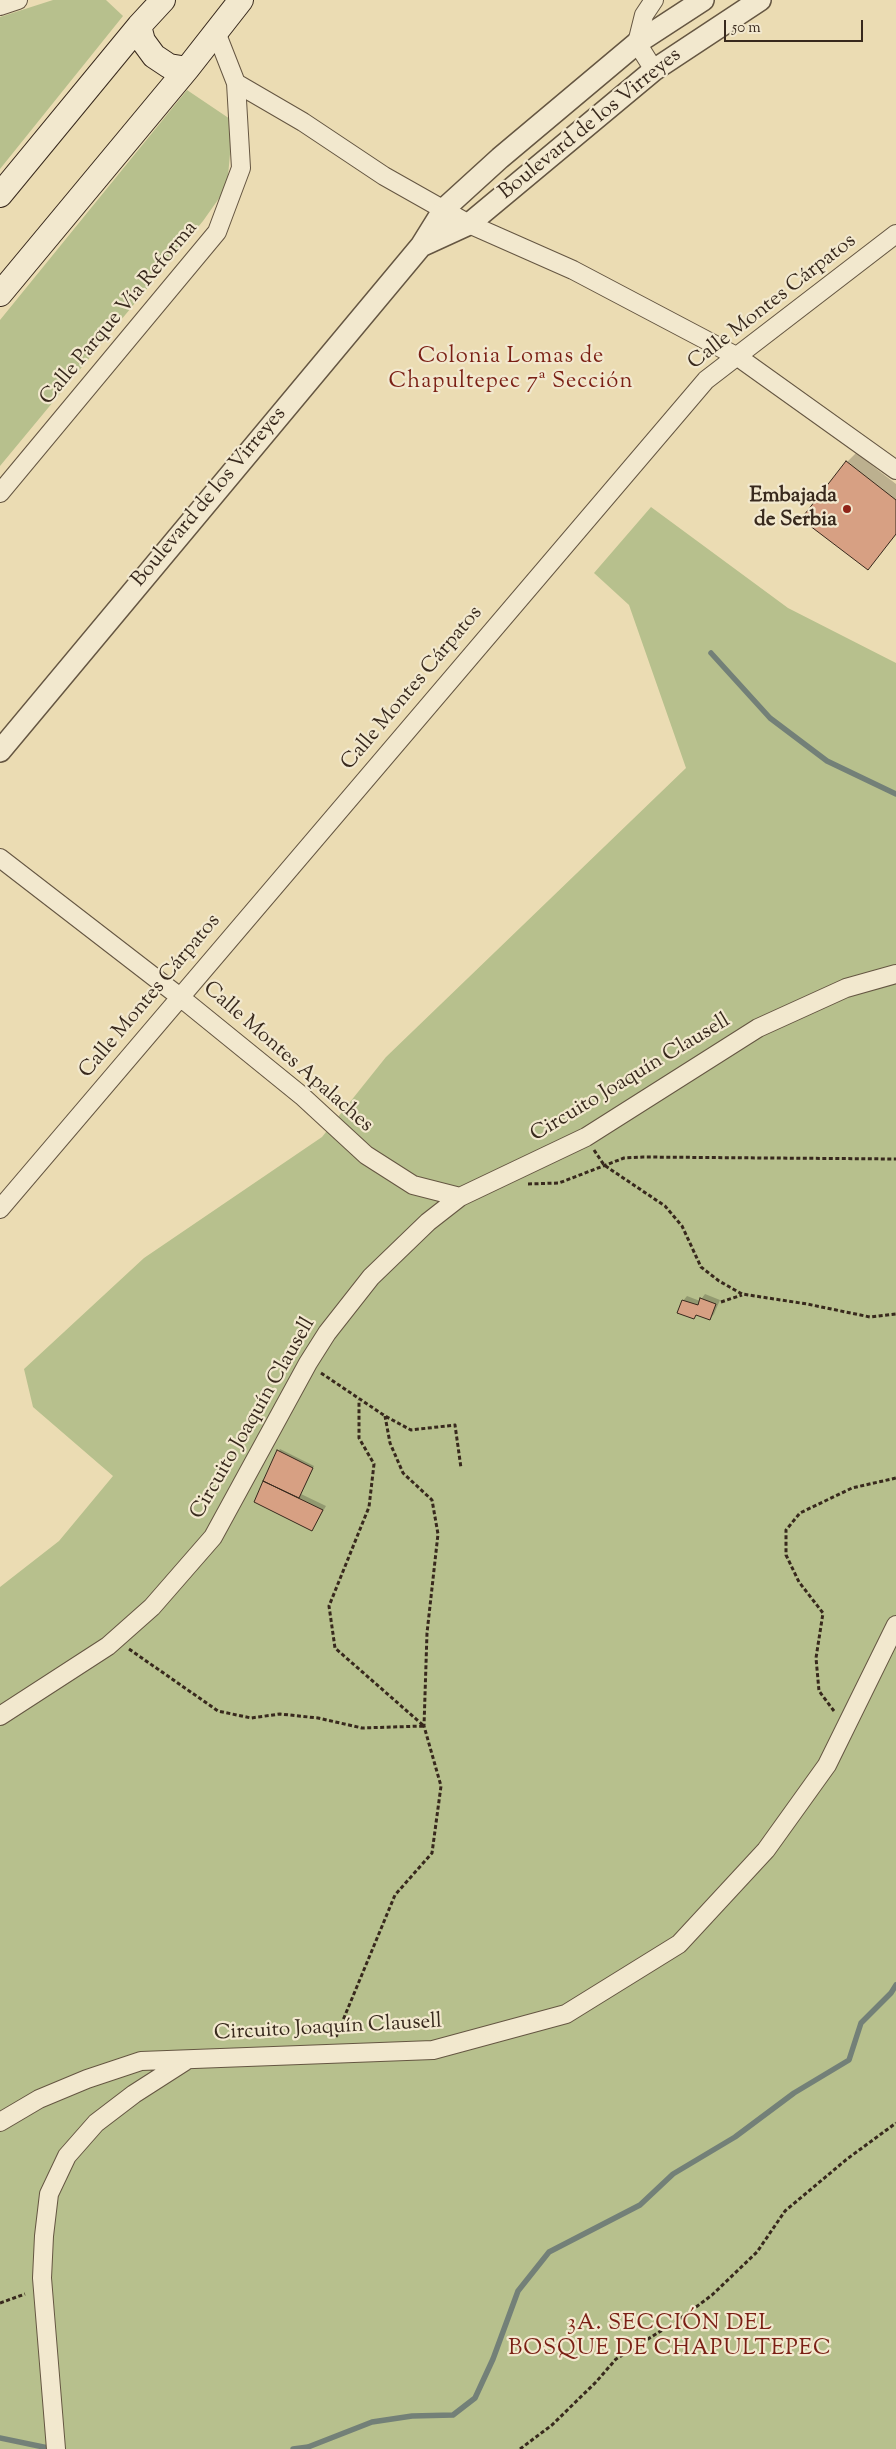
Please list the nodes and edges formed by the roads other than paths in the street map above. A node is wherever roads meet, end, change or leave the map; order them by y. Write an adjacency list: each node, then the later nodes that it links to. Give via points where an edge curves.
1 (18, 0): 7 (street)
2 (163, 0): 8 (main road)
3 (654, 0): 10 (street, via 644,15)
4 (704, 0): 10 (street, Boulevard de los Virreyes)
5 (760, 0): 12 (street, Boulevard de los Virreyes)
6 (235, 3): 9 (main road)
7 (0, 6)
8 (139, 26): 11 (main road, via 143,41 154,56 169,66); 14 (main road)
9 (216, 32): 11 (main road); 13 (street, Calle Parque Vía Reforma)
10 (637, 43): 12 (street); 15 (street, Boulevard de los Virreyes)
11 (187, 69): 19 (main road)
12 (654, 70): 16 (street, Boulevard de los Virreyes)
13 (236, 83): 15 (street, via 303,122 384,176); 22 (street, Calle Parque Vía Reforma, via 241,168 217,232)
14 (0, 195)
15 (444, 209): 16 (street); 18 (street, Boulevard de los Virreyes)
16 (469, 224): 18 (street, Boulevard de los Virreyes); 20 (street, via 573,270)
17 (896, 234): 20 (street, Calle Montes Cárpatos)
18 (420, 246): 23 (street, Boulevard de los Virreyes)
19 (0, 294)
20 (738, 357): 21 (street); 26 (street, Calle Montes Cárpatos, via 706,380)
21 (896, 470)
22 (0, 493)
23 (0, 751)
24 (0, 858): 26 (street, Calle Montes Apalaches)
25 (896, 974): 27 (street, Circuito Joaquín Clausell, via 846,988 758,1028 586,1137)
26 (180, 996): 27 (street, Calle Montes Apalaches, via 302,1096 366,1155 413,1185); 28 (street, Calle Montes Cárpatos)
27 (460, 1197): 30 (street, Circuito Joaquín Clausell, via 371,1277 348,1305 308,1363 213,1537 152,1607 116,1639)
28 (0, 1210)
29 (896, 1625): 31 (street, Circuito Joaquín Clausell, via 826,1765 766,1850 679,1944 566,2014 433,2050)
30 (0, 1716)
31 (187, 2060): 32 (street, Circuito Joaquín Clausell, via 141,2061 87,2078 39,2099); 33 (street, via 96,2123 67,2156 49,2194 43,2291)
32 (0, 2122)
33 (56, 2449)

